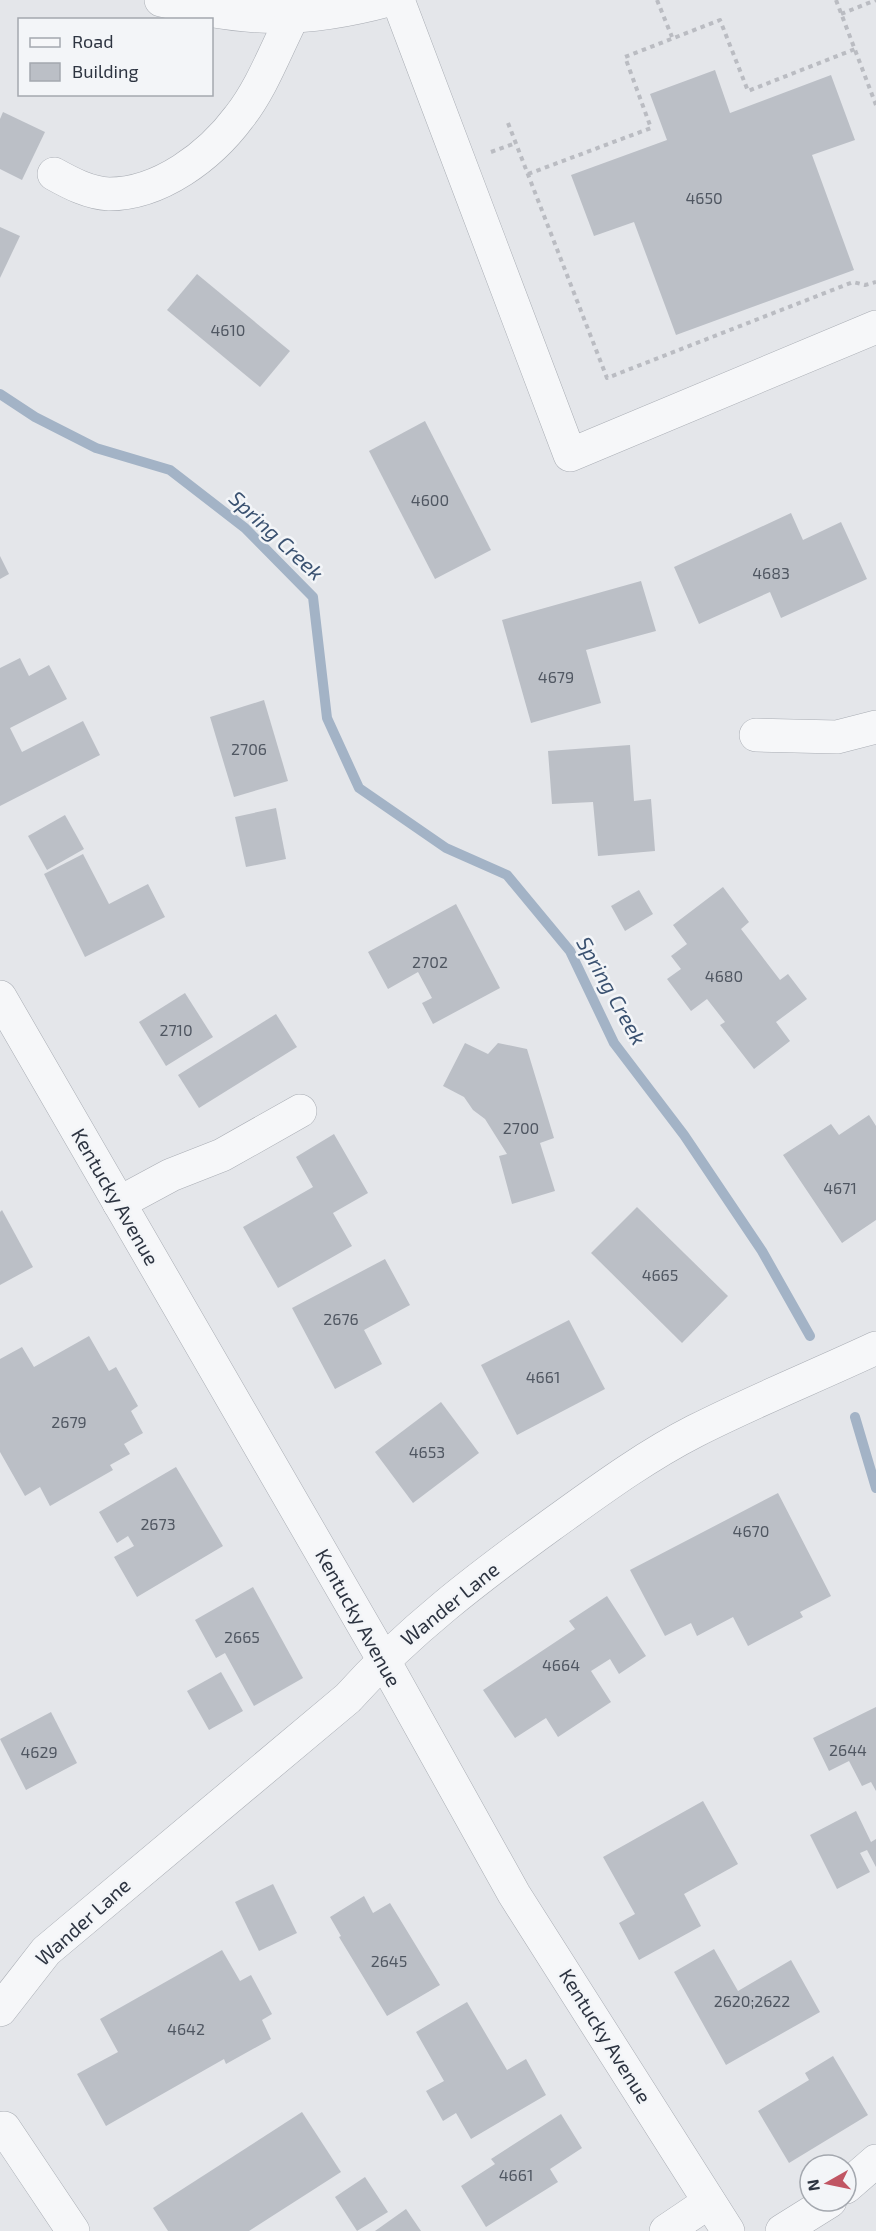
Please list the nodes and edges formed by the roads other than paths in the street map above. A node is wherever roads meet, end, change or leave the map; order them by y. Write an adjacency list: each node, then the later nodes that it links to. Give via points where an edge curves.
1 (161, 0): 4 (street, via 223,15)
2 (388, 0): 4 (street)
3 (398, 0): 6 (street, via 570,455)
4 (293, 16): 5 (street, via 240,116 215,143 172,177 143,188 108,194 74,186)
5 (54, 174)
6 (876, 327)
7 (876, 727): 8 (street, via 837,738)
8 (756, 735)
9 (0, 997): 11 (street, Kentucky Avenue)
10 (300, 1110): 11 (street, via 222,1155 171,1175)
11 (119, 1203): 13 (street, Kentucky Avenue)
12 (876, 1348): 13 (street, Wander Lane, via 694,1432 609,1483 435,1612)
13 (382, 1659): 14 (street, Wander Lane, via 348,1698 46,1951); 18 (street, Kentucky Avenue, via 514,1894)
14 (0, 2010)
15 (0, 2133): 20 (street, via 4,2128)
16 (876, 2161): 17 (street)
17 (858, 2177)
18 (709, 2202): 21 (street); 22 (street, Kentucky Avenue)
19 (811, 2213): 23 (street)
20 (73, 2231)
21 (666, 2231)
22 (728, 2231)
23 (782, 2231)

